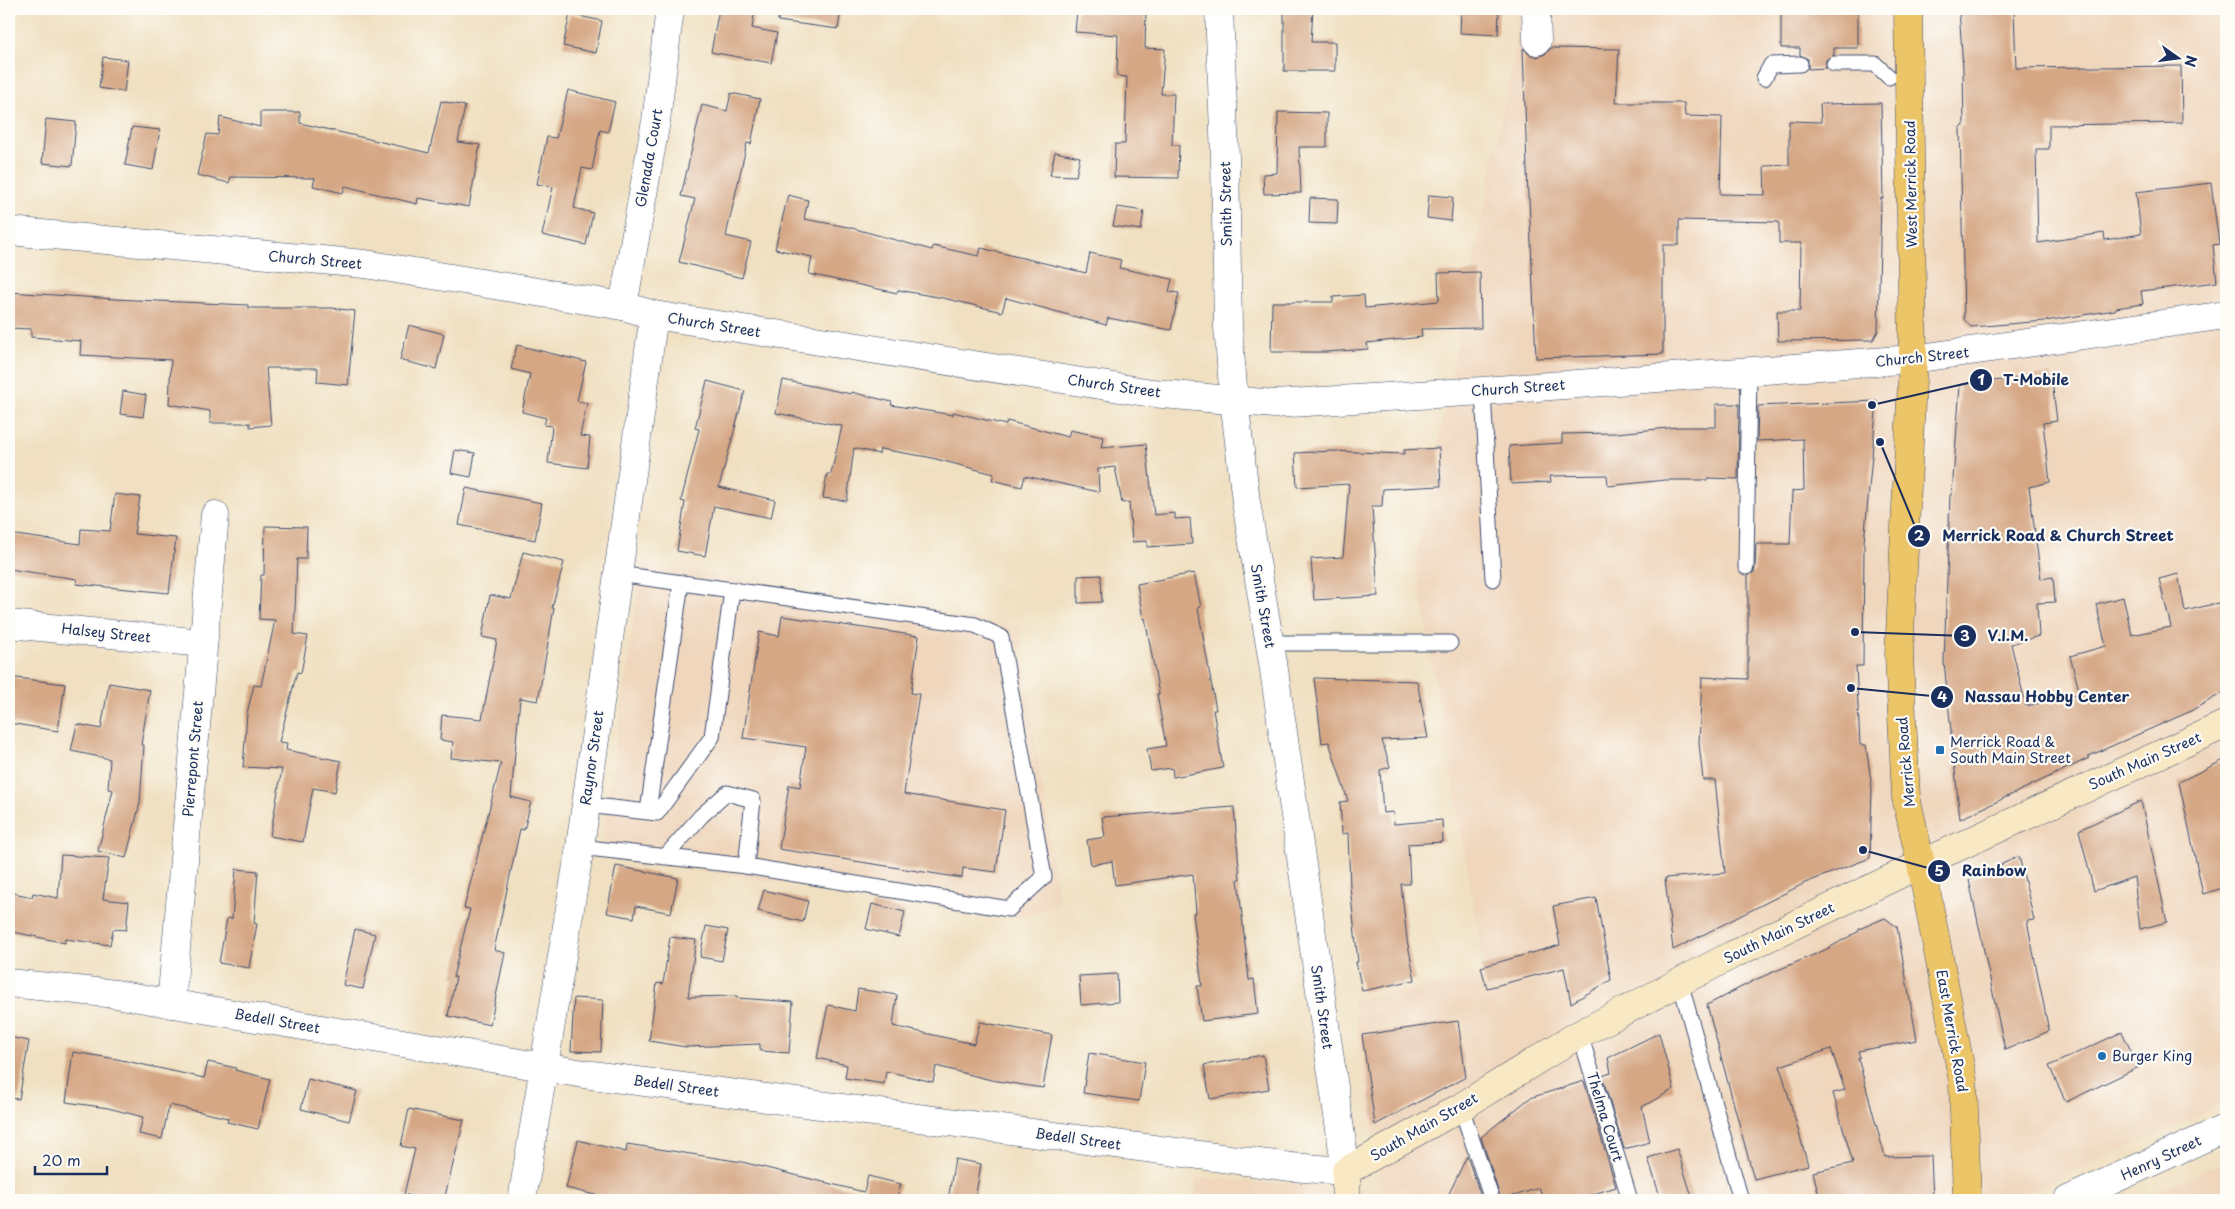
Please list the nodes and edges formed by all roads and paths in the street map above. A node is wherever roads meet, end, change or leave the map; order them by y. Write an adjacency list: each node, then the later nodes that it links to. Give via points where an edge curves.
1 (670, 9): 11 (street, Glenada Court, via 656,121)
2 (1219, 9): 17 (street, Smith Street, via 1228,327)
3 (1536, 9): 5 (street)
4 (1908, 9): 14 (main road, West Merrick Road)
5 (1537, 41)
6 (1800, 64): 9 (lane, via 1771,65)
7 (1834, 64): 8 (lane, via 1875,64)
8 (1889, 77)
9 (1764, 78)
10 (9, 231): 11 (street, Church Street, via 365,264)
11 (623, 306): 12 (street, Church Street)
12 (654, 315): 17 (street, Church Street, via 1152,393); 20 (street, Raynor Street)
13 (2226, 315): 14 (street, Church Street)
14 (1913, 360): 15 (street, Church Street); 33 (main road, Merrick Road, via 1899,655 1906,797)
15 (1749, 372): 16 (street, Church Street); 19 (lane)
16 (1483, 391): 17 (street, Church Street, via 1274,404); 21 (lane)
17 (1234, 399): 26 (street, Smith Street, via 1246,502)
18 (215, 515): 25 (street, Pierrepont Street)
19 (1746, 567)
20 (618, 574): 22 (lane); 29 (street, Raynor Street)
21 (1493, 579)
22 (681, 583): 23 (lane); 30 (lane)
23 (732, 590): 30 (lane, via 712,737 657,813); 34 (lane, via 975,625 1002,637 1044,877 1009,910)
24 (9, 624): 25 (street, Halsey Street)
25 (203, 643): 37 (street, Pierrepont Street)
26 (1269, 643): 27 (lane); 42 (street, Smith Street)
27 (1450, 643)
28 (2226, 724): 33 (main road, South Main Street)
29 (586, 805): 30 (lane); 31 (street, Raynor Street)
30 (648, 811)
31 (580, 847): 32 (lane); 39 (street, Raynor Street)
32 (666, 857): 34 (lane); 34 (lane, via 701,816 727,793 753,800)
33 (1921, 864): 35 (main road, South Main Street); 48 (main road, East Merrick Road, via 1963,1081)
34 (746, 866)
35 (1680, 982): 38 (main road, South Main Street); 47 (lane)
36 (9, 983): 37 (street, Bedell Street, via 116,994)
37 (171, 1004): 39 (street, Bedell Street)
38 (1580, 1034): 40 (main road, South Main Street); 46 (lane, Thelma Court)
39 (542, 1067): 42 (street, Bedell Street, via 1291,1167); 43 (street, Raynor Street)
40 (1460, 1107): 42 (main road, South Main Street); 45 (lane)
41 (2226, 1128): 49 (street, Henry Street)
42 (1346, 1171): 44 (main road, Smith Street)
43 (522, 1200)
44 (1346, 1200)
45 (1492, 1200)
46 (1630, 1200)
47 (1741, 1200)
48 (1967, 1200)
49 (2068, 1200)

